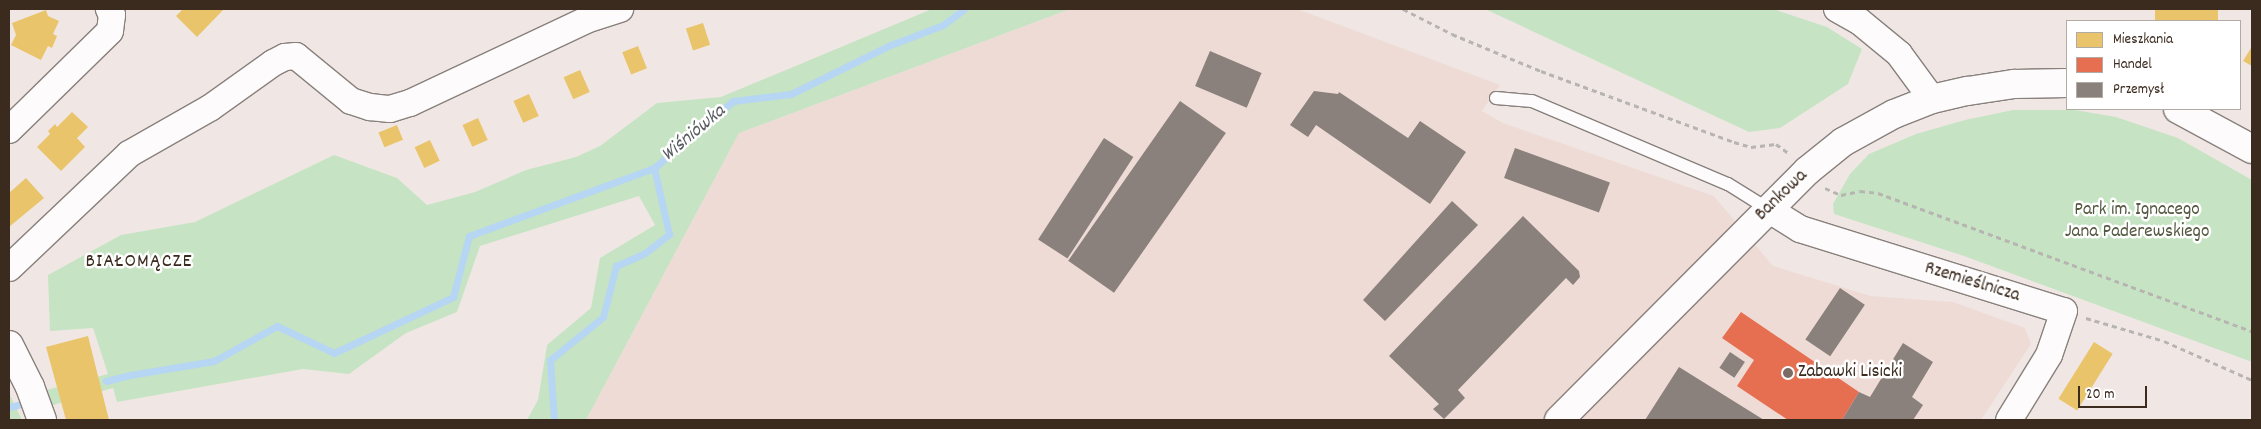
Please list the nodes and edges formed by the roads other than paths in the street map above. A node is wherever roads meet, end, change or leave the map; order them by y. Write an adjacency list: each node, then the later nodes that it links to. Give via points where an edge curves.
1 (109, 9): 8 (street, via 112,14 110,31)
2 (620, 9): 11 (street, via 586,20 410,103 390,109 351,101 296,56 285,57 210,108 129,154)
3 (1837, 9): 6 (street, via 1859,21 1898,54)
4 (2066, 83): 6 (street, Bankowa, via 2014,84)
5 (1496, 98): 10 (lane, via 1532,101 1728,184)
6 (1932, 99): 10 (street, Bankowa, via 1894,114 1843,142)
7 (2180, 110): 9 (street)
8 (9, 130)
9 (2252, 149)
10 (1768, 209): 14 (street, Bankowa); 15 (street, Rzemieślnicza, via 1800,229 2064,311 2049,355)
11 (9, 268)
12 (9, 345): 13 (street)
13 (42, 420)
14 (1559, 420)
15 (2009, 420)

